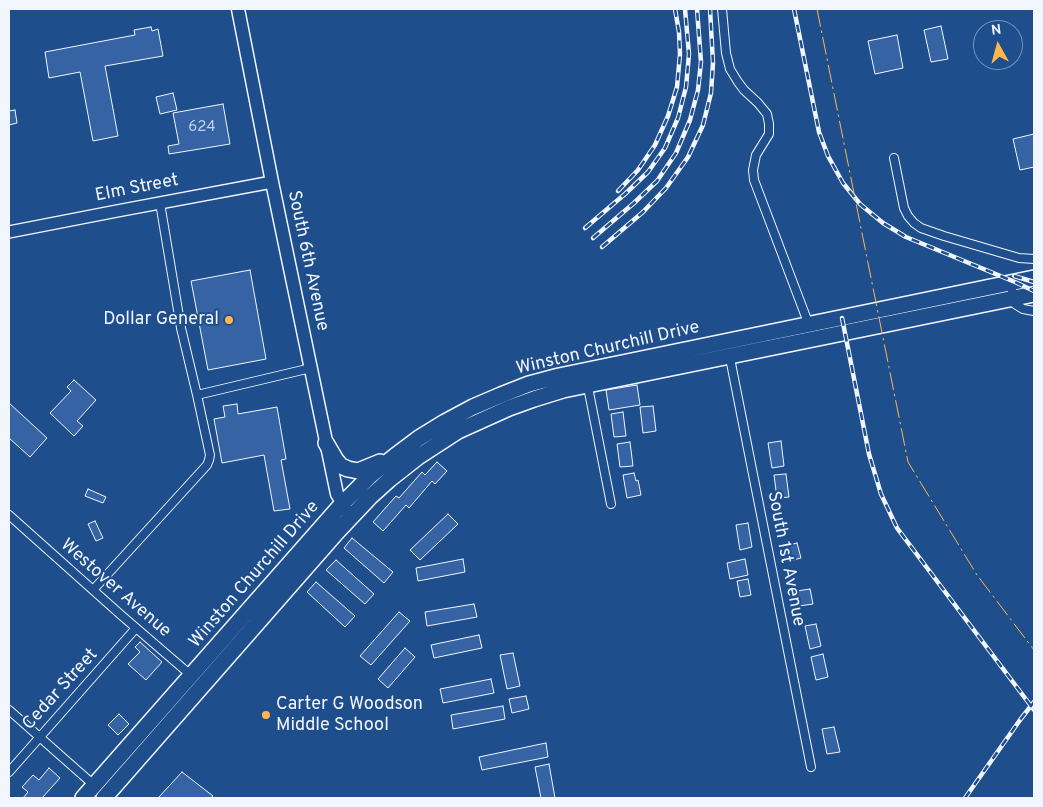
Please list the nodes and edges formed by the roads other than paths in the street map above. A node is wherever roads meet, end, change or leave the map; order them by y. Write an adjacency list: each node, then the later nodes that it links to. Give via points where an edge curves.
1 (238, 9): 4 (main road, South 6th Avenue)
2 (722, 9): 13 (street, via 730,69 744,90 768,114 769,134 756,155 754,180)
3 (894, 158): 7 (street, via 904,208 914,223 944,236 1018,258)
4 (272, 182): 5 (street, Elm Street); 15 (main road, South 6th Avenue)
5 (160, 203): 6 (street, Elm Street); 17 (street, via 181,328)
6 (9, 232)
7 (1034, 259)
8 (1034, 278): 9 (highway, Winston Churchill Drive)
9 (1012, 283): 11 (street); 13 (highway, Winston Churchill Drive)
10 (1034, 294): 11 (highway, Winston Churchill Drive)
11 (1012, 298): 12 (street, via 1020,308); 14 (highway, Winston Churchill Drive)
12 (1034, 311)
13 (809, 325): 14 (highway, Winston Churchill Drive)
14 (728, 349): 16 (highway, Winston Churchill Drive); 29 (street, South 1st Avenue)
15 (310, 368): 17 (street); 18 (main road, South 6th Avenue)
16 (586, 378): 19 (highway, Winston Churchill Drive, via 559,376 501,395 439,426); 21 (street); 23 (highway, Winston Churchill Drive, via 458,431 390,479)
17 (197, 395): 24 (street, via 209,460)
18 (326, 443): 19 (highway, via 341,466 353,471); 20 (main road, South 6th Avenue)
19 (395, 456): 20 (highway, Winston Churchill Drive)
20 (342, 504): 23 (main road, South 6th Avenue); 26 (highway, Winston Churchill Drive)
21 (611, 504)
22 (9, 515): 24 (street, Westover Avenue)
23 (352, 517): 26 (highway, Winston Churchill Drive)
24 (93, 590): 25 (street, Westover Avenue)
25 (136, 628): 26 (street, Westover Avenue); 28 (street, Cedar Street)
26 (197, 681): 31 (highway, Winston Churchill Drive); 32 (highway, Winston Churchill Drive)
27 (9, 710): 28 (street)
28 (40, 737): 30 (street, Cedar Street); 31 (street)
29 (811, 767)
30 (9, 772)
31 (94, 786): 32 (street); 33 (highway, Winston Churchill Drive)
32 (105, 797)
33 (83, 798)

